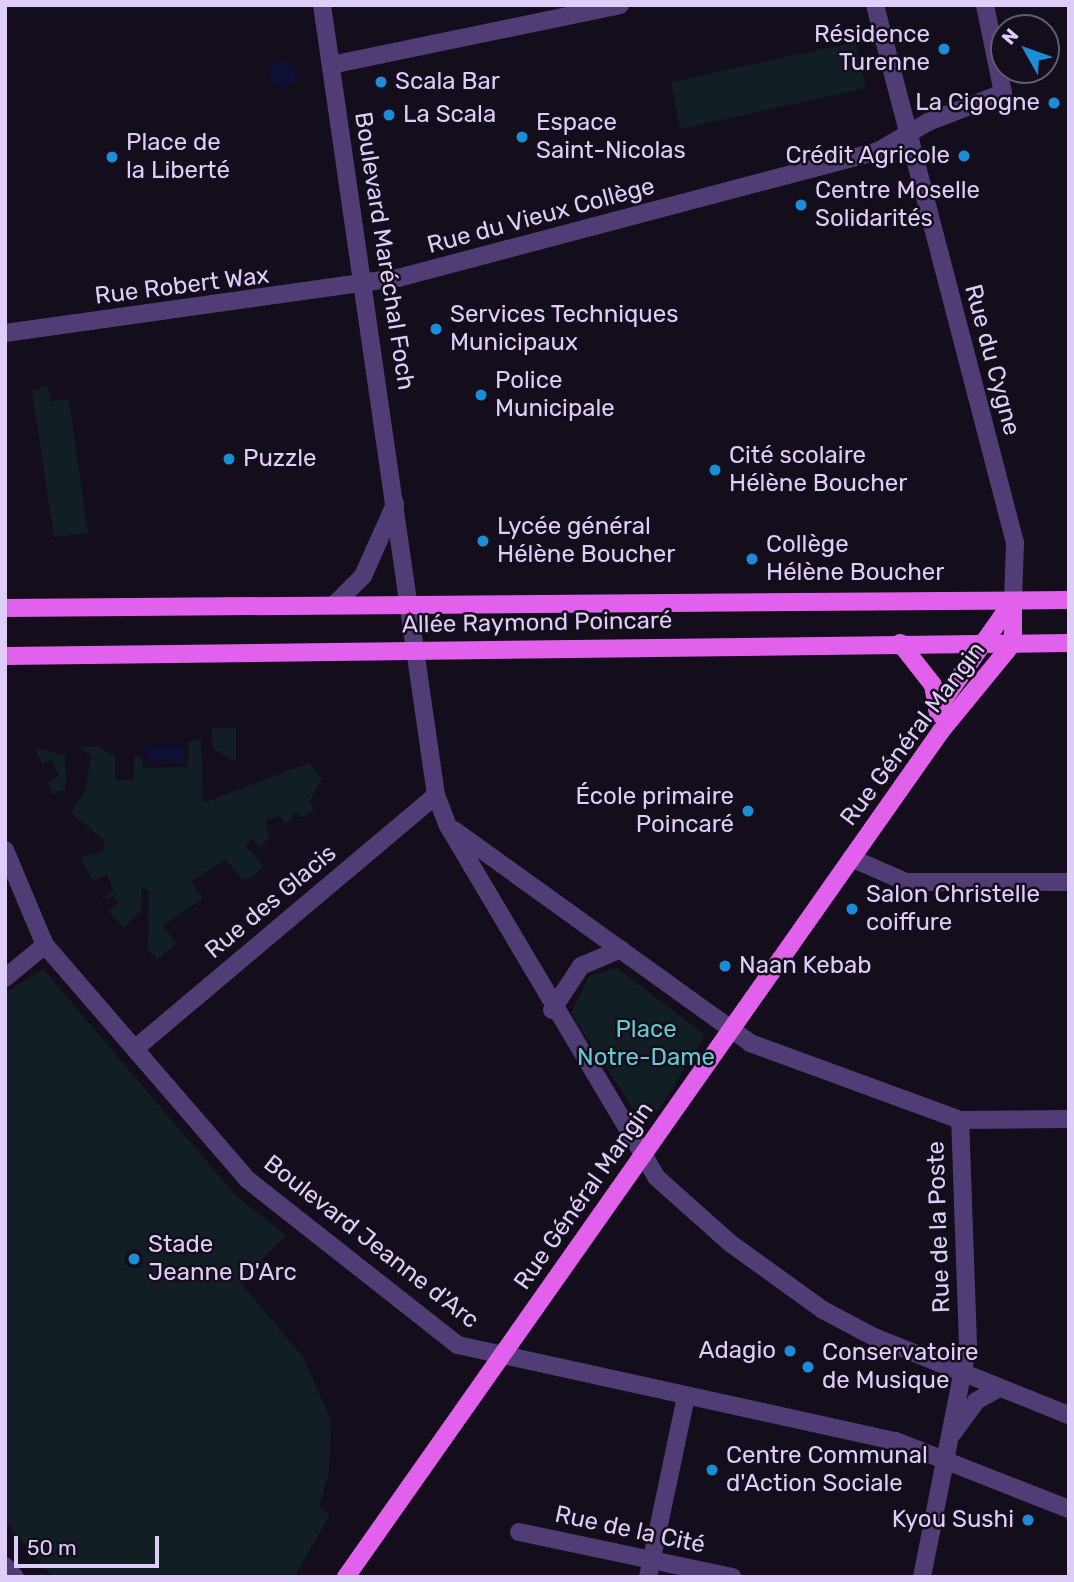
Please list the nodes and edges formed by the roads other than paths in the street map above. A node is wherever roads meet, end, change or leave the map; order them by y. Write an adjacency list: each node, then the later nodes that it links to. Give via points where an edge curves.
1 (322, 5): 5 (street, Boulevard Maréchal Foch)
2 (620, 5): 5 (street)
3 (875, 5): 6 (street, Rue du Cygne)
4 (985, 5): 6 (street, Rue du Vieux Collège, via 1003,93)
5 (331, 65): 7 (street, Boulevard Maréchal Foch)
6 (907, 134): 7 (street, Rue du Vieux Collège, via 878,151 475,261); 11 (street, Rue du Cygne, via 1015,543)
7 (365, 284): 8 (street, Rue Robert Wax); 9 (street, Boulevard Maréchal Foch)
8 (5, 333)
9 (395, 504): 12 (street, via 363,576); 13 (street, Boulevard Maréchal Foch)
10 (1069, 600): 11 (main road, Allée Raymond Poincaré)
11 (1013, 601): 13 (main road, Allée Raymond Poincaré); 16 (main road); 17 (main road, Rue Général Mangin)
12 (335, 604): 13 (main road, Allée Raymond Poincaré); 14 (main road, Allée Raymond Poincaré)
13 (410, 604): 19 (street, Boulevard Maréchal Foch)
14 (5, 608)
15 (900, 643): 16 (main road, Allée Raymond Poincaré); 19 (main road, Allée Raymond Poincaré); 21 (main road, via 933,685)
16 (978, 643): 17 (main road, Allée Raymond Poincaré); 21 (main road)
17 (1013, 643): 18 (main road, Allée Raymond Poincaré); 22 (main road, Rue Général Mangin)
18 (1069, 643)
19 (416, 649): 20 (main road, Allée Raymond Poincaré); 23 (street)
20 (5, 656)
21 (937, 709): 22 (main road)
22 (941, 731): 26 (main road, Rue Général Mangin)
23 (436, 795): 24 (street); 33 (street, Rue des Glacis)
24 (448, 826): 29 (street); 31 (street)
25 (5, 849): 28 (street, Boulevard Jeanne d'Arc)
26 (851, 858): 27 (street, via 906,882); 32 (main road, Rue Général Mangin)
27 (1069, 882)
28 (45, 945): 30 (street); 33 (street, Boulevard Jeanne d'Arc)
29 (621, 949): 31 (street, via 580,966); 32 (street)
30 (5, 978)
31 (552, 1010): 36 (street)
32 (731, 1029): 35 (street, via 750,1043); 36 (main road, Rue Général Mangin)
33 (137, 1047): 37 (street, Boulevard Jeanne d'Arc, via 248,1180 458,1345)
34 (1069, 1119): 35 (street)
35 (960, 1120): 38 (street, Rue de la Poste, via 968,1345)
36 (643, 1155): 37 (main road, Rue Général Mangin); 38 (street, via 656,1177 730,1243 799,1294 872,1336)
37 (500, 1357): 40 (street, Boulevard Jeanne d'Arc); 49 (main road, Rue Général Mangin)
38 (962, 1374): 39 (street); 42 (street, Rue de la Poste)
39 (999, 1388): 41 (street); 42 (street, via 976,1401)
40 (686, 1397): 43 (street, Boulevard Jeanne d'Arc, via 897,1441); 47 (street)
41 (1069, 1415)
42 (950, 1437): 43 (street, Rue de la Poste)
43 (946, 1461): 44 (street, Boulevard Jeanne d'Arc); 51 (street, Rue de la Poste)
44 (1069, 1509)
45 (519, 1532): 47 (street, Rue de la Cité)
46 (5, 1566): 48 (street)
47 (650, 1568): 50 (street, Rue de la Cité)
48 (15, 1577)
49 (346, 1577)
50 (732, 1577)
51 (922, 1577)

